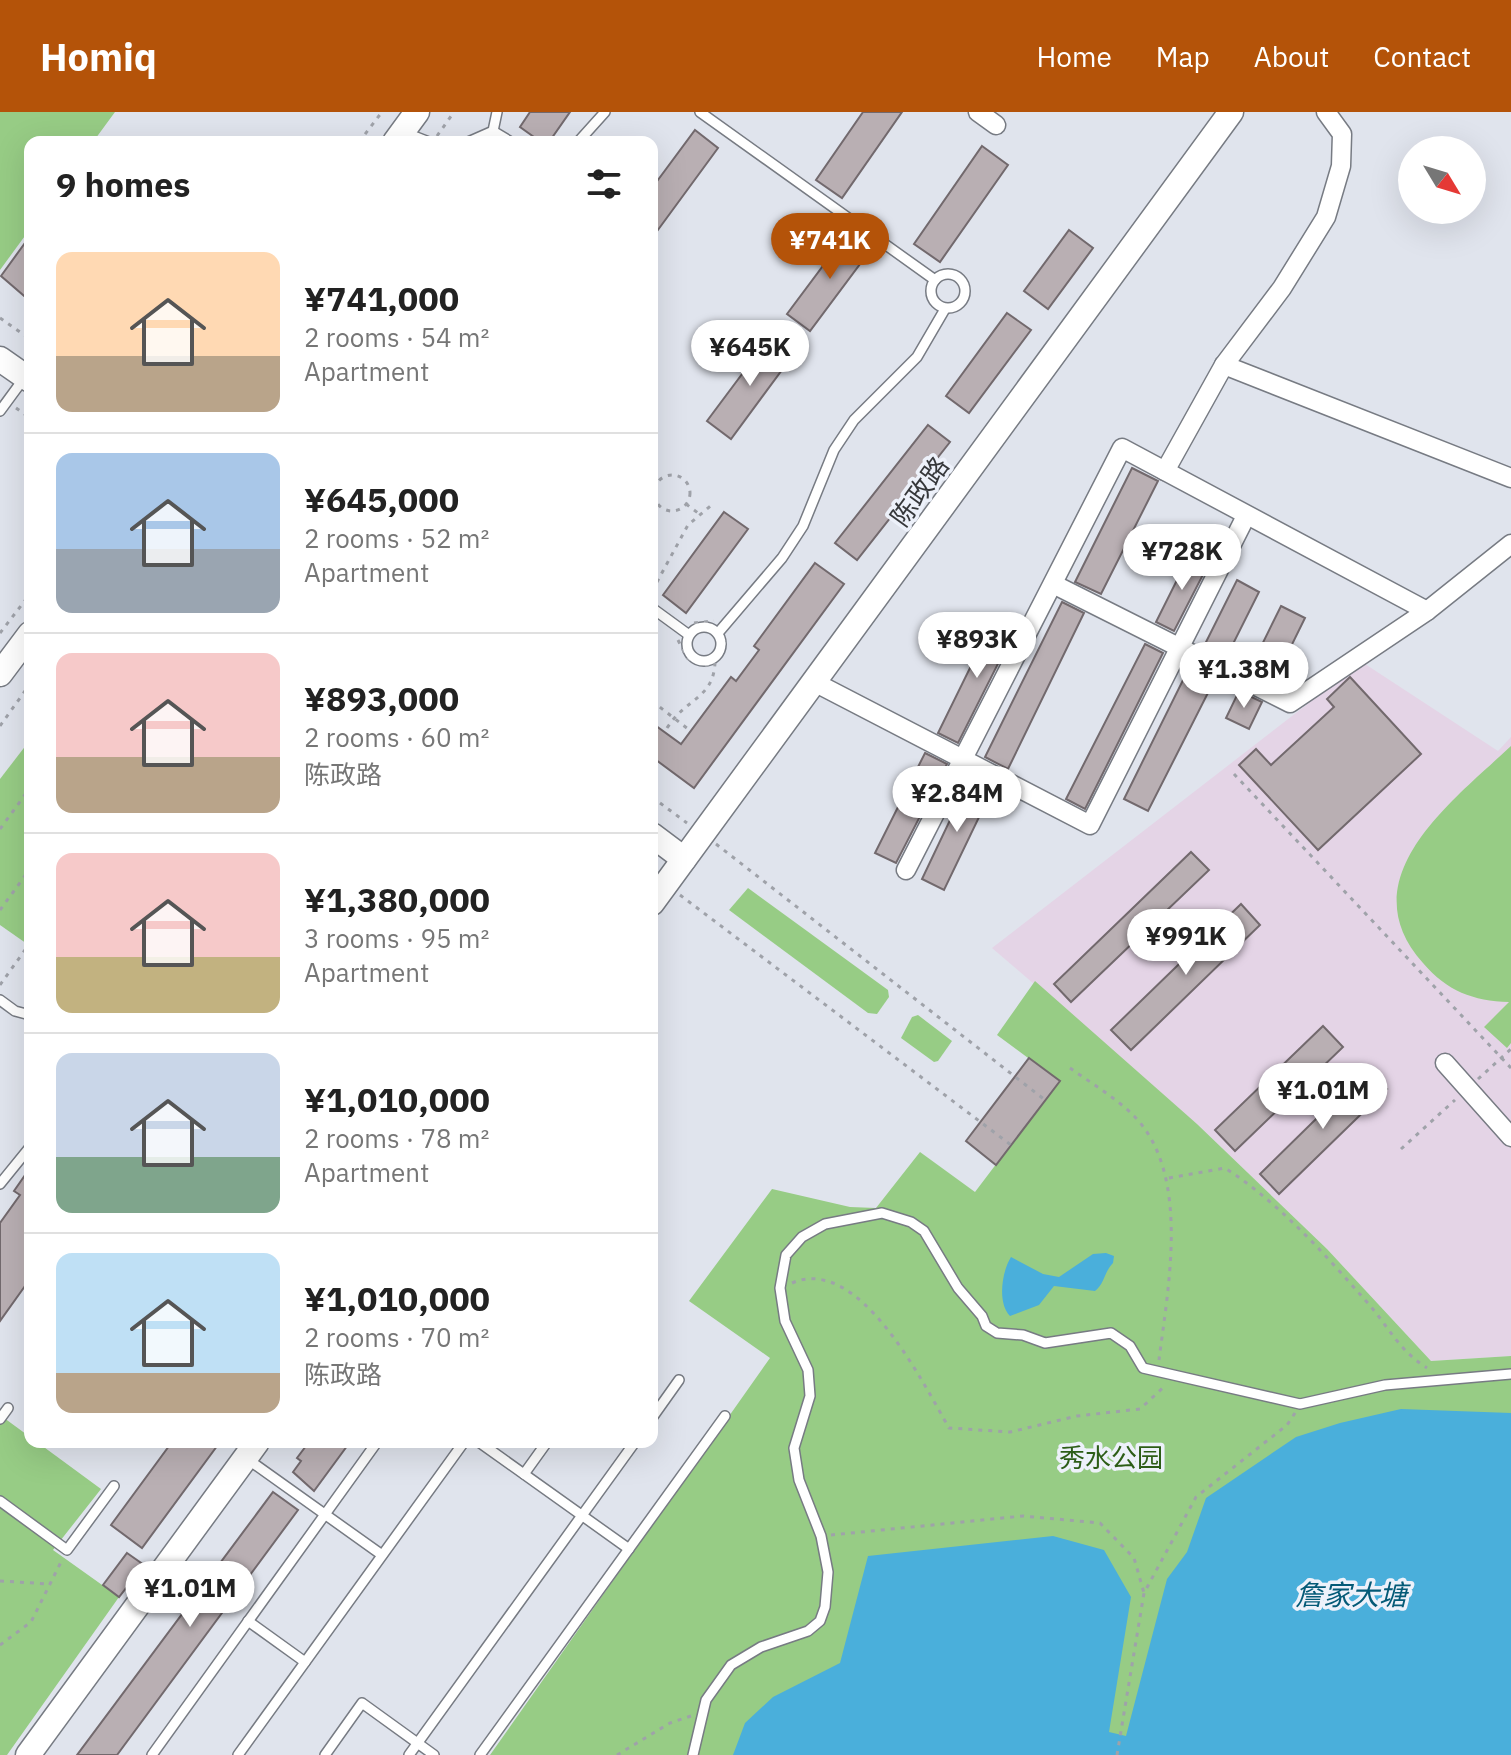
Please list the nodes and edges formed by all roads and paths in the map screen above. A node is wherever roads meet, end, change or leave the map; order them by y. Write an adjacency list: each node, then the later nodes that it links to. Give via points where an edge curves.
1 (382, 112): 12 (path)
2 (417, 112): 13 (street)
3 (454, 112): 14 (path)
4 (497, 112): 11 (lane)
5 (605, 112): 17 (lane)
6 (700, 112): 18 (lane)
7 (978, 112): 10 (street)
8 (1231, 112): 50 (street, 陈政路)
9 (1326, 112): 23 (street, via 1342,134 1336,193 1310,247)
10 (996, 125)
11 (493, 131): 15 (lane); 16 (lane)
12 (364, 136)
13 (400, 136)
14 (436, 136)
15 (482, 136)
16 (501, 136)
17 (583, 136)
18 (935, 280): 19 (lane, via 932,299); 19 (lane, via 955,275 965,288 961,303)
19 (945, 309): 44 (lane, via 917,357 854,420 834,450 803,526)
20 (0, 318): 21 (path)
21 (24, 335)
22 (0, 359): 24 (street)
23 (1224, 365): 27 (street); 28 (street)
24 (24, 377)
25 (24, 383): 26 (lane)
26 (0, 411)
27 (1165, 471): 34 (street); 37 (street, via 1122,448)
28 (1511, 478)
29 (658, 480): 32 (path, via 679,476 689,487)
30 (658, 503): 32 (path, via 675,511)
31 (714, 503): 33 (path)
32 (686, 504): 33 (path)
33 (698, 513): 36 (path)
34 (1246, 516): 39 (street); 47 (street)
35 (1511, 544): 39 (street)
36 (658, 578)
37 (1053, 584): 47 (street); 57 (street)
38 (24, 602): 43 (path)
39 (1427, 611): 47 (street, via 1290,703)
40 (658, 612): 45 (lane)
41 (714, 621): 42 (path)
42 (687, 623)
43 (0, 633)
44 (718, 633): 45 (lane, via 703,626); 45 (lane, via 717,656 701,661 688,652)
45 (689, 635)
46 (24, 642): 49 (street)
47 (1178, 648): 57 (street, via 1090,825)
48 (715, 663): 53 (path, via 711,685)
49 (0, 674)
50 (814, 682): 57 (street); 62 (street, 陈政路)
51 (24, 692): 54 (path)
52 (658, 706): 53 (path)
53 (674, 718): 55 (path); 56 (path)
54 (0, 726)
55 (667, 728)
56 (688, 729)
57 (963, 759): 65 (street)
58 (1234, 774): 75 (path)
59 (24, 796): 61 (path)
60 (658, 801): 62 (path)
61 (0, 829)
62 (702, 834): 64 (street, 陈政路); 76 (path)
63 (658, 840): 64 (street)
64 (684, 859): 67 (street, 陈政路)
65 (906, 870)
66 (24, 877): 68 (path)
67 (659, 894): 78 (path)
68 (0, 910)
69 (24, 951): 70 (path)
70 (0, 985)
71 (0, 1000): 72 (lane)
72 (24, 1013)
73 (1445, 1063): 77 (street)
74 (1070, 1068): 80 (path, via 1134,1116 1156,1144)
75 (1511, 1068)
76 (1045, 1100)
77 (1511, 1137)
78 (1011, 1145)
79 (24, 1154): 81 (lane)
80 (1169, 1178): 83 (path, via 1167,1295); 86 (path, via 1225,1168 1255,1186 1363,1297 1404,1352)
81 (0, 1184)
82 (780, 1288): 83 (lane, via 786,1255 802,1237 825,1224 882,1213 924,1231 990,1329 1045,1343 1111,1333 1130,1346 1143,1368); 85 (path, via 802,1279 834,1282 865,1300 949,1428 1010,1432 1077,1416 1140,1409); 104 (lane, via 785,1321 808,1370 810,1396 794,1448 802,1491)
83 (1158, 1372): 85 (lane)
84 (1511, 1374): 86 (lane)
85 (1174, 1377): 88 (lane)
86 (1444, 1379): 88 (lane, via 1385,1385)
87 (679, 1380): 90 (lane)
88 (1300, 1404): 110 (path, via 1287,1425 1196,1497)
89 (8, 1408): 92 (lane)
90 (658, 1410)
91 (725, 1416): 105 (lane)
92 (0, 1419)
93 (373, 1448): 102 (lane)
94 (460, 1448): 107 (lane)
95 (487, 1448): 99 (lane)
96 (543, 1448): 99 (lane)
97 (631, 1448): 103 (lane)
98 (252, 1450): 102 (lane); 116 (street)
99 (524, 1474): 103 (lane)
100 (114, 1486): 106 (lane)
101 (0, 1501): 106 (lane)
102 (326, 1514): 107 (lane); 111 (lane)
103 (582, 1516): 105 (lane); 115 (lane)
104 (821, 1536): 110 (path, via 1023,1516 1100,1523 1134,1558); 114 (lane, via 828,1590 820,1621 731,1665)
105 (629, 1549): 122 (lane)
106 (67, 1550): 109 (path)
107 (382, 1555): 113 (lane)
108 (0, 1581): 109 (path)
109 (49, 1584): 112 (path, via 31,1622)
110 (1144, 1593): 125 (path)
111 (248, 1621): 113 (lane); 117 (lane)
112 (0, 1645)
113 (305, 1662): 118 (lane)
114 (702, 1712): 123 (path, via 670,1723); 124 (lane)
115 (417, 1743): 119 (lane, via 362,1703); 120 (lane); 121 (lane)
116 (28, 1755)
117 (152, 1755)
118 (238, 1755)
119 (325, 1755)
120 (409, 1755)
121 (434, 1755)
122 (480, 1755)
123 (617, 1755)
124 (693, 1755)
125 (1117, 1755)

